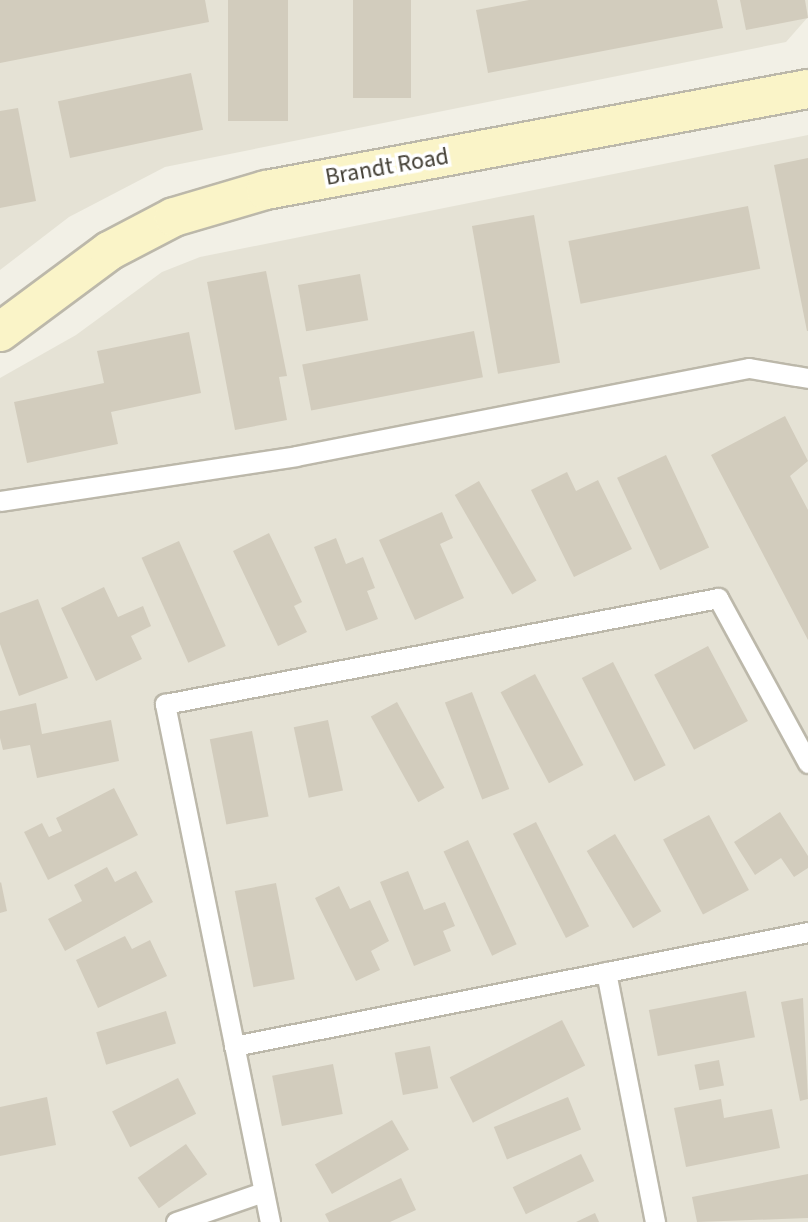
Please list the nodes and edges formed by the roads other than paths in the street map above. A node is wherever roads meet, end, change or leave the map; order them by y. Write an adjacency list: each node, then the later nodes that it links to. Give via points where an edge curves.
1 (808, 89): 2 (street, Brandt Road, via 265,190 174,217 109,251)
2 (0, 332)
3 (808, 378): 4 (lane, via 749,368 296,456)
4 (0, 501)
5 (806, 755): 8 (lane, via 718,598 165,704)
6 (808, 932): 7 (lane)
7 (606, 972): 8 (lane); 12 (lane)
8 (234, 1046): 9 (lane)
9 (263, 1192): 10 (lane); 11 (lane)
10 (176, 1222)
11 (270, 1222)
12 (655, 1222)

